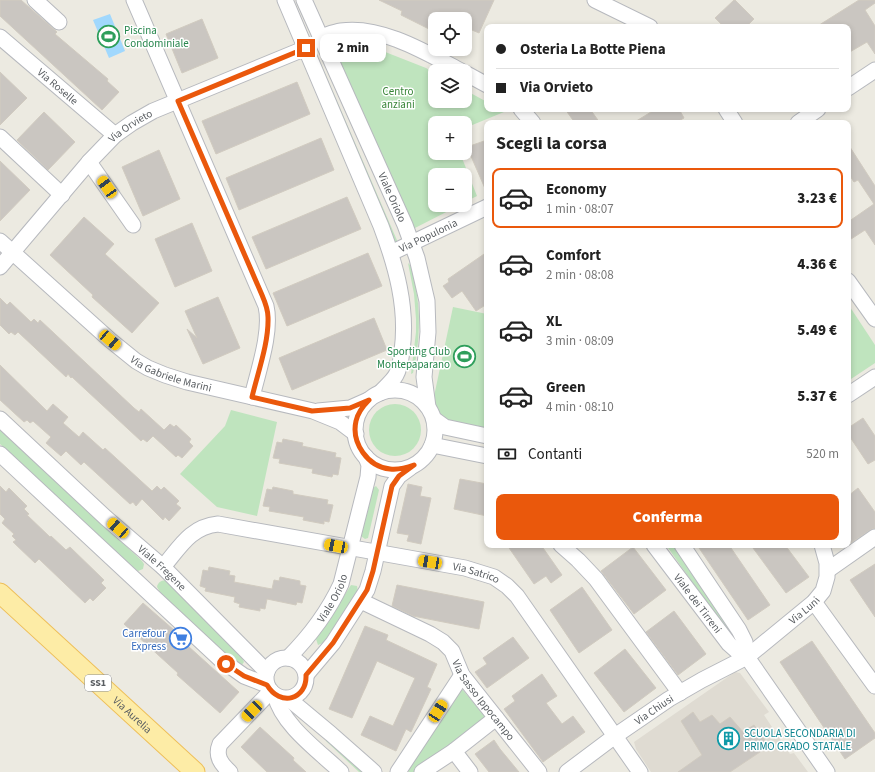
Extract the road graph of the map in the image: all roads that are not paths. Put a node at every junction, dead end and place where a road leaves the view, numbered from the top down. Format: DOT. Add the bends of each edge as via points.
graph roads {
  1 [pos="35,0"];
  2 [pos="134,0"];
  3 [pos="285,0"];
  4 [pos="304,0"];
  5 [pos="595,0"];
  6 [pos="59,22"];
  7 [pos="644,24"];
  8 [pos="0,37"];
  9 [pos="320,37"];
  10 [pos="306,48"];
  11 [pos="447,64"];
  12 [pos="875,70"];
  13 [pos="472,77"];
  14 [pos="484,83"];
  15 [pos="851,86"];
  16 [pos="178,101"];
  17 [pos="524,112"];
  18 [pos="814,112"];
  19 [pos="530,120"];
  20 [pos="802,120"];
  21 [pos="115,135"];
  22 [pos="0,137"];
  23 [pos="89,162"];
  24 [pos="62,195"];
  25 [pos="484,208"];
  26 [pos="133,225"];
  27 [pos="0,241"];
  28 [pos="412,243"];
  29 [pos="12,253"];
  30 [pos="391,253"];
  31 [pos="0,267"];
  32 [pos="851,285"];
  33 [pos="875,319"];
  34 [pos="875,377"];
  35 [pos="851,393"];
  36 [pos="374,396"];
  37 [pos="252,397"];
  38 [pos="312,411"];
  39 [pos="431,413"];
  40 [pos="0,418"];
  41 [pos="356,434"];
  42 [pos="484,435"];
  43 [pos="432,445"];
  44 [pos="0,454"];
  45 [pos="484,455"];
  46 [pos="366,457"];
  47 [pos="414,465"];
  48 [pos="875,537"];
  49 [pos="350,548"];
  50 [pos="564,548"];
  51 [pos="656,548"];
  52 [pos="684,548"];
  53 [pos="823,548"];
  54 [pos="377,553"];
  55 [pos="163,567"];
  56 [pos="828,570"];
  57 [pos="0,593"];
  58 [pos="361,601"];
  59 [pos="814,602"];
  60 [pos="747,657"];
  61 [pos="288,658"];
  62 [pos="462,674"];
  63 [pos="306,675"];
  64 [pos="875,686"];
  65 [pos="274,688"];
  66 [pos="680,693"];
  67 [pos="496,718"];
  68 [pos="615,736"];
  69 [pos="454,751"];
  70 [pos="195,772"];
  71 [pos="230,772"];
  72 [pos="341,772"];
  73 [pos="374,772"];
  74 [pos="398,772"];
  75 [pos="422,772"];
  76 [pos="470,772"];
  77 [pos="539,772"];
  78 [pos="566,772"];
  79 [pos="640,772"];
  80 [pos="827,772"];
  1 -- 6 [label="street"];
  2 -- 16 [label="street"];
  3 -- 10 [label="street, Viale Oriolo"];
  4 -- 9 [label="street, Viale Oriolo"];
  5 -- 7 [label="street"];
  8 -- 21 [label="street, Via Roselle"];
  9 -- 11 [label="street" via="352,30 378,33 412,46"];
  9 -- 28 [label="street, Viale Oriolo"];
  10 -- 16 [label="street, Via Orvieto"];
  10 -- 30 [label="street, Viale Oriolo"];
  12 -- 15 [label="street"];
  13 -- 14 [label="street"];
  16 -- 21 [label="street, Via Orvieto" via="153,111"];
  16 -- 37 [label="street" via="267,311 266,340"];
  17 -- 19 [label="street"];
  18 -- 20 [label="street"];
  21 -- 23 [label="street, Via Orvieto"];
  22 -- 24 [label="street"];
  23 -- 24 [label="street, Via Orvieto"];
  23 -- 26 [label="street"];
  24 -- 29 [label="street, Via Orvieto"];
  25 -- 28 [label="street, Via Populonia"];
  27 -- 29 [label="street, Via Gabriele Marini"];
  28 -- 30 [label="street, Via Populonia"];
  28 -- 39 [label="street, Viale Oriolo" via="426,290 428,332 424,377"];
  29 -- 31 [label="street, Via Orvieto"];
  29 -- 37 [label="street, Via Gabriele Marini" via="110,340 154,372"];
  30 -- 36 [label="street, Viale Oriolo" via="403,309 401,361 390,383"];
  32 -- 33 [label="street"];
  34 -- 35 [label="street"];
  36 -- 38 [label="street, Via Gabriele Marini" via="350,408"];
  36 -- 39 [label="street" via="393,390 406,392 418,397"];
  36 -- 41 [label="street" via="361,410 356,422"];
  37 -- 38 [label="street, Via Gabriele Marini"];
  38 -- 41 [label="street, Via Gabriele Marini" via="340,422"];
  39 -- 42 [label="street" via="445,427"];
  39 -- 43 [label="street" via="435,432"];
  40 -- 55 [label="street, Viale Fregene" via="106,518"];
  41 -- 46 [label="street" via="359,447"];
  43 -- 45 [label="street"];
  43 -- 47 [label="street" via="425,457"];
  44 -- 65 [label="street, Viale Fregene" via="220,659 244,676"];
  46 -- 47 [label="street" via="377,465 389,469 402,469"];
  46 -- 49 [label="street, Viale Oriolo" via="369,465 368,478"];
  47 -- 54 [label="street" via="399,476 392,486"];
  48 -- 56 [label="street"];
  49 -- 54 [label="street, Via Satrico"];
  49 -- 55 [label="street, Via Satrico" via="232,526 212,525 200,528 190,535"];
  49 -- 61 [label="street, Viale Oriolo" via="337,593 310,633"];
  50 -- 66 [label="street" via="596,579"];
  51 -- 60 [label="street, Viale dei Tirreni" via="730,644"];
  52 -- 60 [label="street, Viale dei Tirreni" via="739,630 745,642"];
  53 -- 56 [label="street, Via Luni"];
  54 -- 58 [label="street" via="369,585"];
  54 -- 68 [label="street, Via Satrico" via="480,572 494,577 507,586 517,596"];
  55 -- 65 [label="street, Viale Fregene"];
  56 -- 59 [label="street, Via Luni" via="826,585"];
  57 -- 70 [label="main road, Via Aurelia / SS1"];
  58 -- 62 [label="street, Via Sasso Ippocampo" via="438,638 452,651"];
  58 -- 63 [label="street" via="333,643"];
  59 -- 60 [label="street, Via Luni"];
  59 -- 64 [label="street"];
  60 -- 66 [label="street, Via Chiusi"];
  60 -- 80 [label="street, Viale dei Tirreni"];
  61 -- 63 [label="street" via="300,663"];
  61 -- 65 [label="street" via="270,666"];
  62 -- 67 [label="street, Via Sasso Ippocampo"];
  62 -- 74 [label="street"];
  63 -- 65 [label="street" via="305,688 295,697"];
  65 -- 71 [label="street" via="220,744 218,754 222,764"];
  65 -- 72 [label="street, Viale Fregene" via="280,710 290,725"];
  65 -- 73 [label="street, Viale Fregene"];
  66 -- 68 [label="street, Via Chiusi"];
  67 -- 69 [label="street"];
  67 -- 77 [label="street, Via Sasso Ippocampo"];
  68 -- 78 [label="street, Via Chiusi"];
  68 -- 79 [label="street, Via Satrico"];
  69 -- 75 [label="street"];
  69 -- 76 [label="street"];
}
